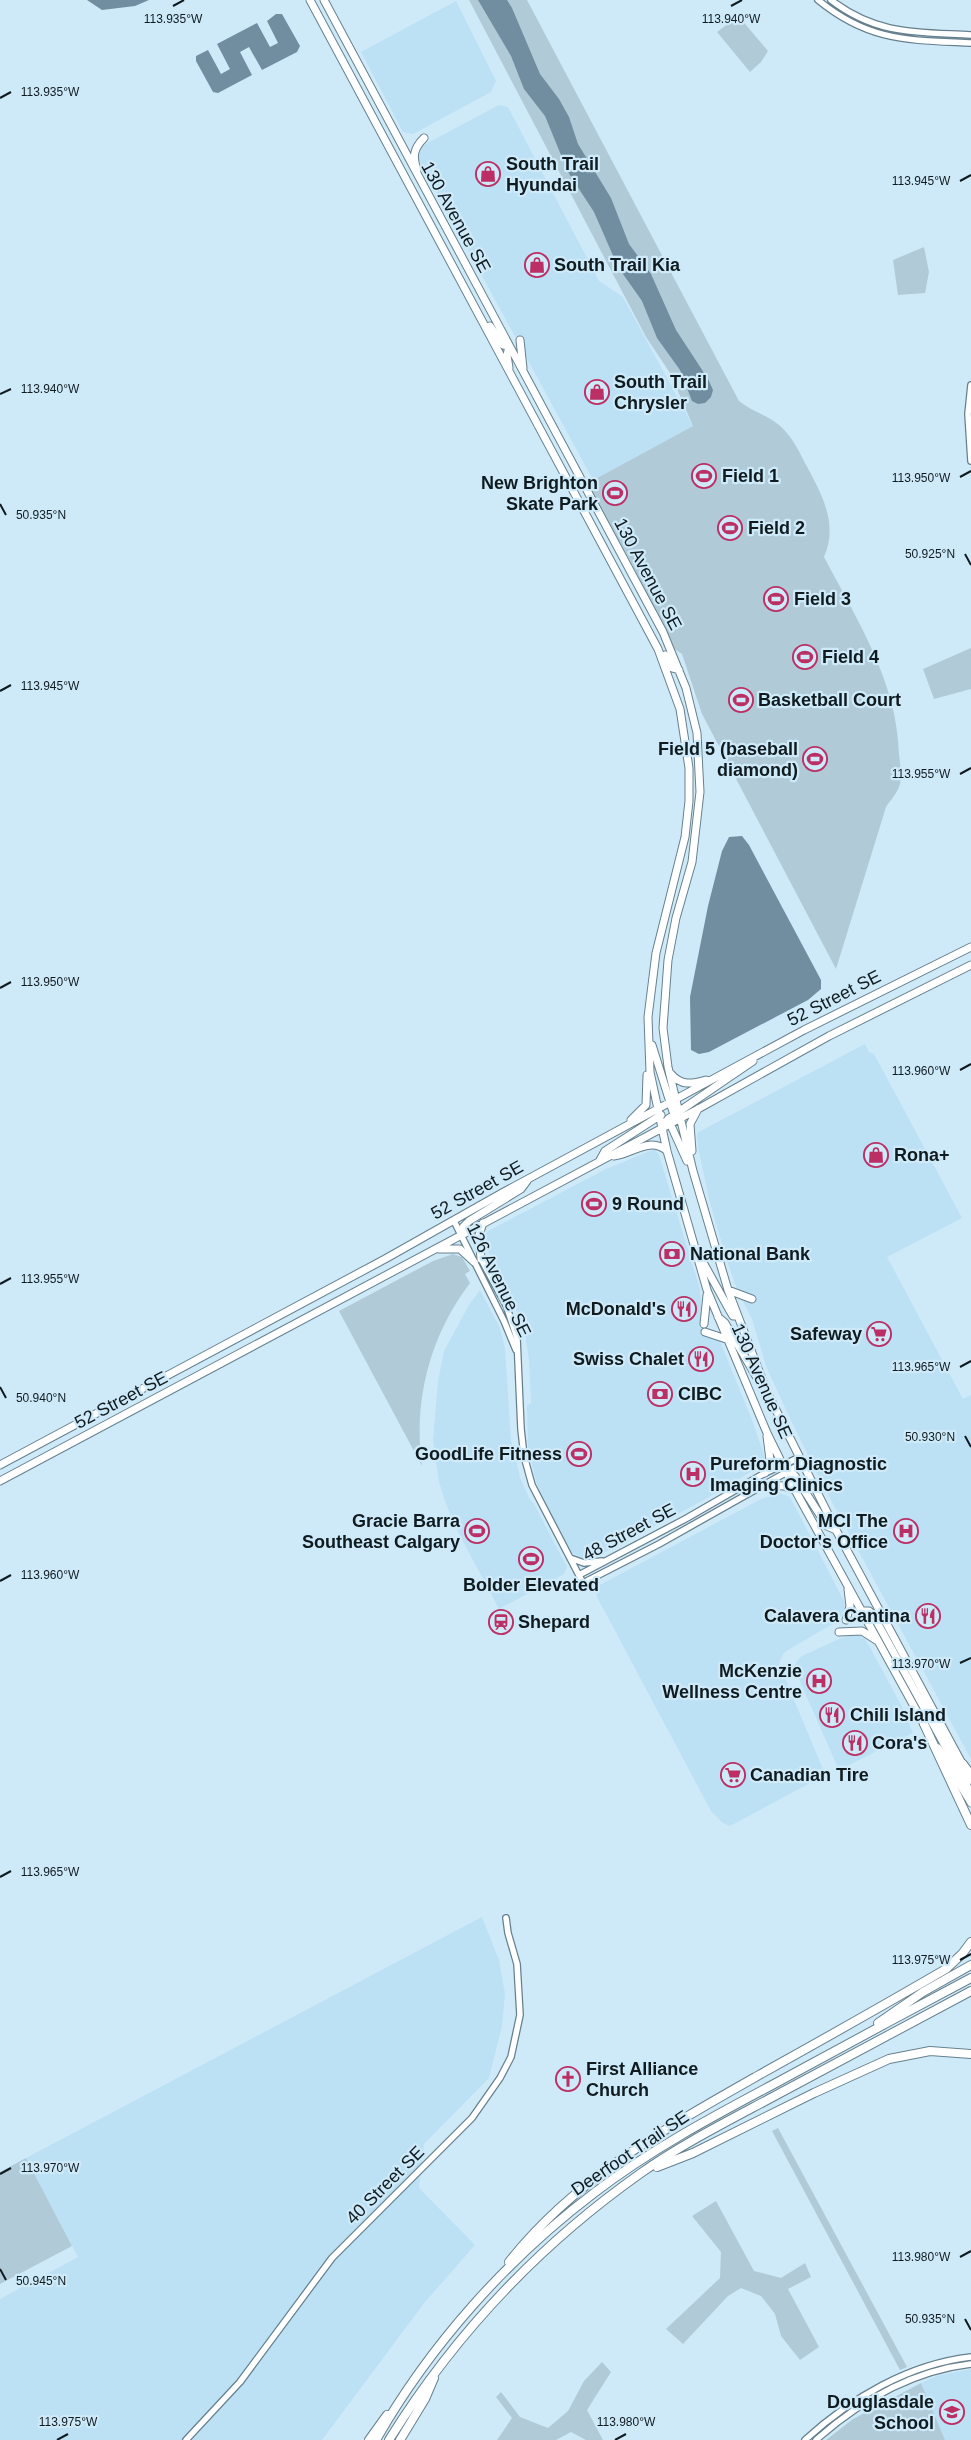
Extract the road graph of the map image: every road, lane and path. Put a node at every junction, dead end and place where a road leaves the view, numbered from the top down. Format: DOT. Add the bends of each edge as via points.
graph roads {
  1 [pos="310,0"];
  2 [pos="326,0"];
  3 [pos="818,0"];
  4 [pos="831,0"];
  5 [pos="971,34"];
  6 [pos="971,43"];
  7 [pos="424,138"];
  8 [pos="422,185"];
  9 [pos="453,267"];
  10 [pos="520,340"];
  11 [pos="509,346"];
  12 [pos="511,374"];
  13 [pos="526,378"];
  14 [pos="971,386"];
  15 [pos="971,462"];
  16 [pos="630,596"];
  17 [pos="679,670"];
  18 [pos="675,694"];
  19 [pos="971,946"];
  20 [pos="971,965"];
  21 [pos="650,996"];
  22 [pos="649,1036"];
  23 [pos="760,1054"];
  24 [pos="668,1067"];
  25 [pos="712,1079"];
  26 [pos="673,1103"];
  27 [pos="698,1109"];
  28 [pos="669,1116"];
  29 [pos="662,1127"];
  30 [pos="612,1134"];
  31 [pos="667,1151"];
  32 [pos="609,1156"];
  33 [pos="600,1161"];
  34 [pos="693,1171"];
  35 [pos="529,1179"];
  36 [pos="454,1221"];
  37 [pos="483,1222"];
  38 [pos="461,1234"];
  39 [pos="431,1250"];
  40 [pos="695,1250"];
  41 [pos="478,1261"];
  42 [pos="707,1290"];
  43 [pos="728,1290"];
  44 [pos="752,1300"];
  45 [pos="738,1316"];
  46 [pos="717,1317"];
  47 [pos="704,1324"];
  48 [pos="704,1332"];
  49 [pos="726,1338"];
  50 [pos="767,1392"];
  51 [pos="767,1434"];
  52 [pos="800,1461"];
  53 [pos="0,1465"];
  54 [pos="786,1469"];
  55 [pos="765,1472"];
  56 [pos="0,1481"];
  57 [pos="760,1485"];
  58 [pos="796,1490"];
  59 [pos="836,1530"];
  60 [pos="570,1558"];
  61 [pos="607,1561"];
  62 [pos="579,1575"];
  63 [pos="583,1583"];
  64 [pos="848,1586"];
  65 [pos="863,1611"];
  66 [pos="846,1620"];
  67 [pos="840,1632"];
  68 [pos="879,1642"];
  69 [pos="924,1724"];
  70 [pos="963,1764"];
  71 [pos="971,1775"];
  72 [pos="971,1780"];
  73 [pos="971,1793"];
  74 [pos="971,1803"];
  75 [pos="971,1825"];
  76 [pos="506,1918"];
  77 [pos="971,1942"];
  78 [pos="971,1965"];
  79 [pos="971,1978"];
  80 [pos="971,1991"];
  81 [pos="846,2045"];
  82 [pos="971,2054"];
  83 [pos="642,2173"];
  84 [pos="482,2296"];
  85 [pos="971,2357"];
  86 [pos="971,2364"];
  87 [pos="438,2367"];
  88 [pos="408,2390"];
  89 [pos="186,2440"];
  90 [pos="369,2440"];
  91 [pos="376,2440"];
  92 [pos="389,2440"];
  93 [pos="400,2440"];
  94 [pos="805,2440"];
  95 [pos="816,2440"];
  1 -- 9 [label="main road, 130 Avenue SE"];
  2 -- 8 [label="main road, 130 Avenue SE"];
  3 -- 6 [label="street" via="838,15 879,34 910,41"];
  4 -- 5 [label="street" via="856,16 898,31"];
  7 -- 8 [label="main road" via="417,145 414,156"];
  8 -- 11 [label="main road, 130 Avenue SE"];
  9 -- 11 [label="main road" via="497,338"];
  9 -- 12 [label="main road, 130 Avenue SE"];
  10 -- 13 [label="main road"];
  11 -- 12 [label="main road" via="507,355"];
  11 -- 13 [label="main road, 130 Avenue SE"];
  12 -- 16 [label="main road, 130 Avenue SE"];
  13 -- 17 [label="main road, 130 Avenue SE" via="663,632"];
  14 -- 15 [label="street" via="968,414"];
  16 -- 17 [label="main road" via="647,619 668,663"];
  16 -- 18 [label="main road, 130 Avenue SE" via="658,649"];
  17 -- 18 [label="main road"];
  17 -- 24 [label="main road, 130 Avenue SE" via="697,733 700,792 692,862 668,960 663,1028"];
  18 -- 21 [label="main road, 130 Avenue SE" via="687,748 689,802 685,836 656,953"];
  19 -- 23 [label="main road, 52 Street SE"];
  20 -- 27 [label="main road, 52 Street SE" via="828,1036"];
  21 -- 22 [label="main road, 130 Avenue SE"];
  21 -- 30 [label="main road" via="645,1018 646,1105"];
  22 -- 26 [label="main road"];
  22 -- 28 [label="main road, 130 Avenue SE" via="650,1072"];
  23 -- 25 [label="main road, 52 Street SE"];
  23 -- 28 [label="main road"];
  24 -- 25 [label="main road" via="681,1083"];
  24 -- 26 [label="main road, 130 Avenue SE"];
  25 -- 26 [label="main road, 52 Street SE"];
  26 -- 28 [label="main road, 52 Street SE"];
  26 -- 28 [label="main road, 130 Avenue SE"];
  27 -- 28 [label="main road, 52 Street SE"];
  27 -- 34 [label="main road" via="689,1129"];
  28 -- 29 [label="main road, 130 Avenue SE"];
  28 -- 29 [label="main road, 52 Street SE"];
  28 -- 30 [label="main road, 52 Street SE"];
  28 -- 33 [label="main road" via="605,1152"];
  28 -- 34 [label="main road, 130 Avenue SE"];
  29 -- 31 [label="main road, 130 Avenue SE"];
  29 -- 32 [label="main road, 52 Street SE"];
  30 -- 35 [label="main road, 52 Street SE"];
  31 -- 32 [label="main road" via="662,1146 648,1145"];
  31 -- 40 [label="main road, 130 Avenue SE"];
  32 -- 33 [label="main road, 52 Street SE"];
  33 -- 37 [label="main road, 52 Street SE"];
  34 -- 43 [label="main road, 130 Avenue SE"];
  35 -- 36 [label="main road, 52 Street SE"];
  35 -- 38 [label="main road" via="521,1189 469,1221"];
  36 -- 38 [label="street, 126 Avenue SE"];
  36 -- 53 [label="main road, 52 Street SE"];
  37 -- 38 [label="main road, 52 Street SE"];
  37 -- 41 [label="main road"];
  38 -- 39 [label="main road, 52 Street SE"];
  38 -- 41 [label="street, 126 Avenue SE"];
  39 -- 41 [label="main road" via="460,1248"];
  39 -- 56 [label="main road, 52 Street SE"];
  40 -- 42 [label="main road, 130 Avenue SE"];
  40 -- 45 [label="main road" via="733,1316"];
  41 -- 60 [label="street, 126 Avenue SE" via="517,1352 524,1456 534,1492"];
  42 -- 46 [label="main road, 130 Avenue SE"];
  42 -- 47 [label="main road"];
  43 -- 44 [label="main road"];
  43 -- 45 [label="main road, 130 Avenue SE"];
  45 -- 50 [label="main road, 130 Avenue SE"];
  46 -- 49 [label="main road, 130 Avenue SE"];
  46 -- 50 [label="main road" via="725,1323"];
  48 -- 49 [label="main road"];
  49 -- 51 [label="main road, 130 Avenue SE"];
  50 -- 52 [label="main road, 130 Avenue SE"];
  51 -- 54 [label="main road, 130 Avenue SE"];
  51 -- 55 [label="main road" via="770,1460"];
  52 -- 54 [label="street, 48 Street SE"];
  52 -- 59 [label="main road, 130 Avenue SE"];
  54 -- 55 [label="street, 48 Street SE"];
  54 -- 57 [label="street, 48 Street SE"];
  54 -- 58 [label="main road, 130 Avenue SE"];
  54 -- 59 [label="main road" via="827,1526"];
  55 -- 61 [label="street, 48 Street SE"];
  57 -- 58 [label="main road"];
  57 -- 63 [label="street, 48 Street SE"];
  58 -- 64 [label="main road, 130 Avenue SE"];
  59 -- 70 [label="main road, 130 Avenue SE"];
  60 -- 61 [label="street" via="584,1563"];
  60 -- 62 [label="street, 126 Avenue SE"];
  61 -- 62 [label="street, 48 Street SE"];
  62 -- 63 [label="street, 126 Avenue SE"];
  64 -- 65 [label="main road, 130 Avenue SE"];
  64 -- 66 [label="main road" via="850,1606"];
  65 -- 68 [label="main road, 130 Avenue SE"];
  65 -- 73 [label="main road" via="873,1615"];
  67 -- 68 [label="main road" via="862,1631"];
  68 -- 69 [label="main road, 130 Avenue SE"];
  69 -- 74 [label="main road, 130 Avenue SE"];
  69 -- 75 [label="highway"];
  70 -- 71 [label="highway"];
  70 -- 72 [label="main road, 130 Avenue SE"];
  76 -- 89 [label="street, 40 Street SE" via="517,1964 520,2015 511,2057 500,2078 472,2118 332,2258 240,2382"];
  77 -- 84 [label="highway" via="946,1968 640,2145 593,2180 524,2243"];
  78 -- 81 [label="highway" via="923,1992"];
  79 -- 81 [label="highway, Deerfoot Trail SE"];
  80 -- 83 [label="highway, Deerfoot Trail SE" via="721,2125"];
  81 -- 84 [label="highway, Deerfoot Trail SE" via="694,2127 628,2169 569,2213"];
  82 -- 83 [label="highway" via="930,2051 889,2059 693,2153"];
  83 -- 87 [label="highway, Deerfoot Trail SE" via="588,2212 538,2256 491,2304"];
  84 -- 88 [label="highway, Deerfoot Trail SE"];
  85 -- 94 [label="street" via="946,2360 911,2372 847,2405"];
  86 -- 95 [label="street" via="933,2371 905,2382 855,2408"];
  87 -- 92 [label="highway, Deerfoot Trail SE"];
  87 -- 93 [label="highway" via="425,2399"];
  88 -- 90 [label="highway"];
  88 -- 91 [label="highway, Deerfoot Trail SE"];
}
